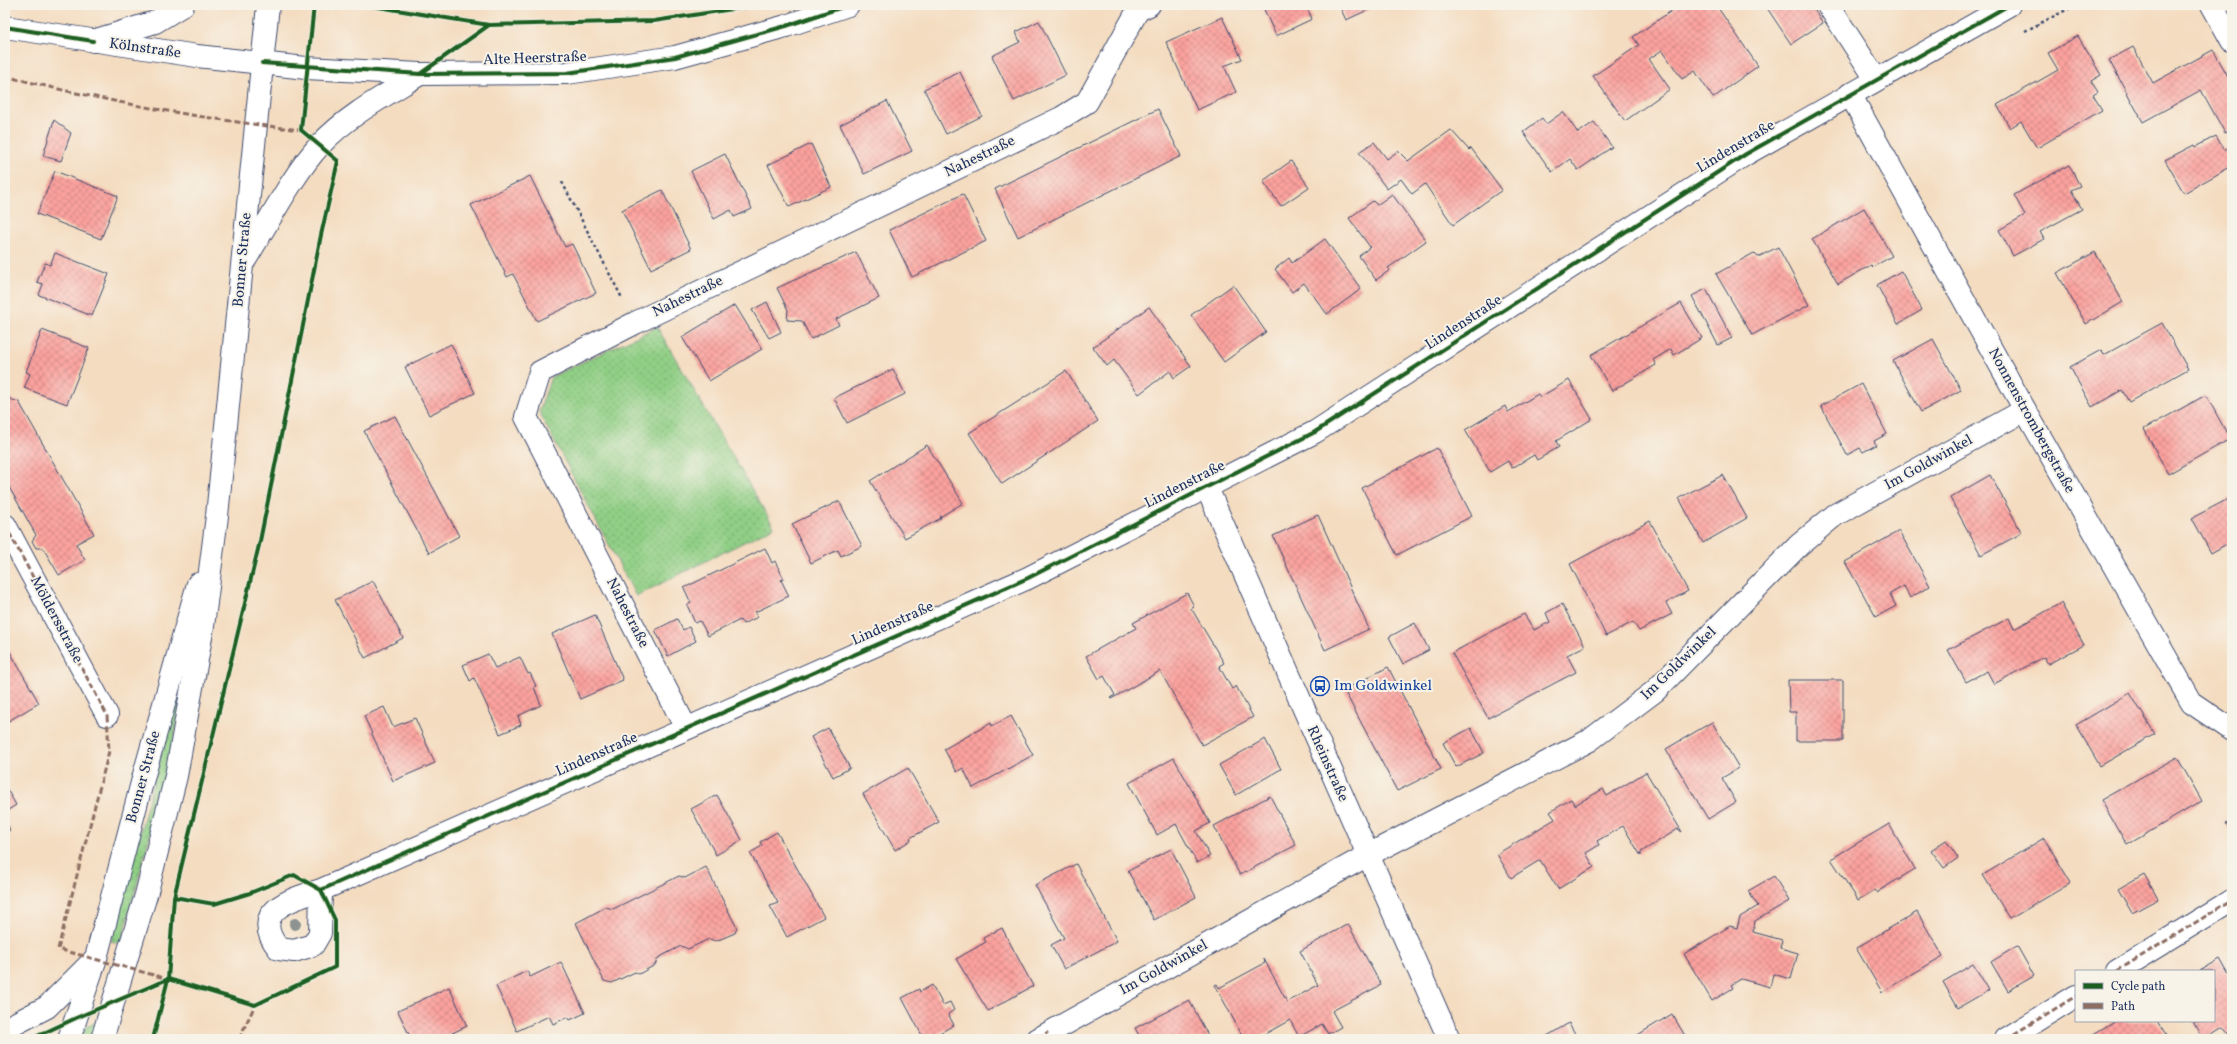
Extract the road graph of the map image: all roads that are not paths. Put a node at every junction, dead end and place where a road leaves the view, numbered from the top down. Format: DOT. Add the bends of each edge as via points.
graph roads {
  1 [pos="184,5"];
  2 [pos="268,5"];
  3 [pos="848,5"];
  4 [pos="1149,5"];
  5 [pos="1828,5"];
  6 [pos="2009,5"];
  7 [pos="2212,5"];
  8 [pos="5,27"];
  9 [pos="93,41"];
  10 [pos="2232,41"];
  11 [pos="262,63"];
  12 [pos="420,74"];
  13 [pos="1876,79"];
  14 [pos="1850,94"];
  15 [pos="243,262"];
  16 [pos="2025,410"];
  17 [pos="1207,488"];
  18 [pos="217,516"];
  19 [pos="5,525"];
  20 [pos="107,715"];
  21 [pos="686,728"];
  22 [pos="2232,730"];
  23 [pos="1368,855"];
  24 [pos="321,890"];
  25 [pos="2232,900"];
  26 [pos="96,958"];
  27 [pos="2119,970"];
  28 [pos="2075,997"];
  29 [pos="5,1029"];
  30 [pos="69,1039"];
  31 [pos="102,1039"];
  32 [pos="1038,1039"];
  33 [pos="1449,1039"];
  34 [pos="2006,1039"];
  1 -- 9 [label="street" via="155,22"];
  2 -- 11 [label="street, Bonner Straße"];
  3 -- 12 [label="street, Alte Heerstraße" via="786,26 675,57 567,73"];
  4 -- 21 [label="street, Nahestraße" via="1138,10 1087,102 1061,118 635,323 540,372 526,417"];
  5 -- 13 [label="street"];
  6 -- 13 [label="street, Lindenstraße"];
  7 -- 10 [label="street"];
  8 -- 9 [label="street, Kölnstraße"];
  9 -- 11 [label="street, Kölnstraße"];
  11 -- 12 [label="street, Alte Heerstraße"];
  11 -- 15 [label="street, Bonner Straße"];
  12 -- 15 [label="street" via="362,110 320,145"];
  13 -- 14 [label="street, Lindenstraße"];
  14 -- 16 [label="street, Nonnenstrombergstraße"];
  14 -- 17 [label="street, Lindenstraße" via="1739,158 1315,432"];
  15 -- 18 [label="street, Bonner Straße"];
  16 -- 22 [label="street, Nonnenstrombergstraße" via="2192,703"];
  16 -- 23 [label="street, Im Goldwinkel" via="1835,515 1799,545 1655,691 1590,740"];
  17 -- 21 [label="street, Lindenstraße" via="1028,578"];
  17 -- 23 [label="street, Rheinstraße"];
  18 -- 26 [label="street, Bonner Straße" via="145,771"];
  18 -- 31 [label="street, Bonner Straße" via="204,626 176,776 146,895"];
  19 -- 20 [label="street, Möldersstraße"];
  21 -- 24 [label="street, Lindenstraße"];
  23 -- 32 [label="street, Im Goldwinkel"];
  23 -- 33 [label="street, Rheinstraße"];
  25 -- 27 [label="street"];
  26 -- 29 [label="street" via="47,1007"];
  26 -- 30 [label="street, Bonner Straße"];
  28 -- 34 [label="street"];
}
